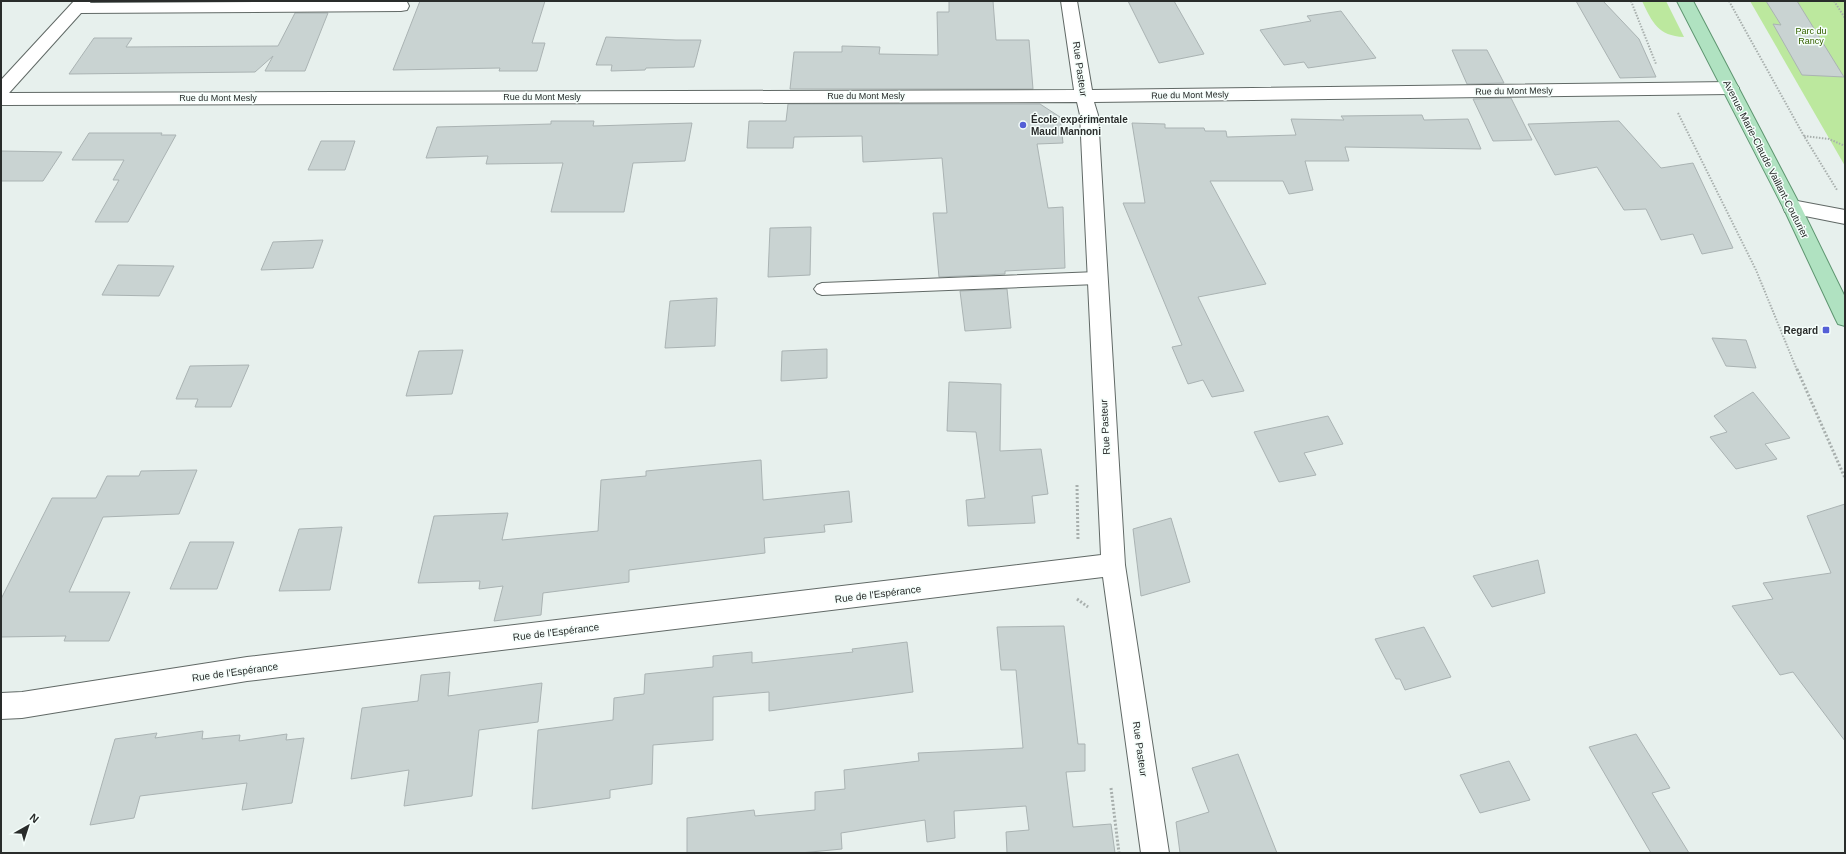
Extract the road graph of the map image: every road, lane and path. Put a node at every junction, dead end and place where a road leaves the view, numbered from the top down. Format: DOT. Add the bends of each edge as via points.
graph roads {
  1 [pos="1069,1"];
  2 [pos="1631,1"];
  3 [pos="1685,1"];
  4 [pos="1729,1"];
  5 [pos="1834,1"];
  6 [pos="79,5"];
  7 [pos="401,6"];
  8 [pos="1845,18"];
  9 [pos="1657,67"];
  10 [pos="1730,88"];
  11 [pos="1,91"];
  12 [pos="1083,96"];
  13 [pos="1,99"];
  14 [pos="1677,111"];
  15 [pos="1804,136"];
  16 [pos="1845,146"];
  17 [pos="1838,191"];
  18 [pos="1792,207"];
  19 [pos="1845,217"];
  20 [pos="1097,278"];
  21 [pos="822,290"];
  22 [pos="1845,318"];
  23 [pos="1845,478"];
  24 [pos="1113,565"];
  25 [pos="1074,597"];
  26 [pos="1089,608"];
  27 [pos="1,706"];
  28 [pos="1110,782"];
  29 [pos="1119,853"];
  30 [pos="1156,853"];
  1 -- 12 [label="street, Rue Pasteur"];
  2 -- 9 [label="path"];
  3 -- 10 [label="main road, Avenue Marie-Claude Vaillant-Couturier"];
  4 -- 15 [label="path"];
  5 -- 8 [label="path"];
  6 -- 7 [label="street"];
  6 -- 11 [label="street"];
  10 -- 12 [label="street, Rue du Mont Mesly"];
  10 -- 18 [label="main road, Avenue Marie-Claude Vaillant-Couturier"];
  12 -- 13 [label="street, Rue du Mont Mesly"];
  12 -- 20 [label="street, Rue Pasteur" via="1089,115"];
  14 -- 23 [label="path" via="1756,270"];
  15 -- 16 [label="path" via="1829,139"];
  15 -- 17 [label="path"];
  18 -- 19 [label="street"];
  18 -- 22 [label="main road, Avenue Marie-Claude Vaillant-Couturier"];
  20 -- 21 [label="lane"];
  20 -- 24 [label="street, Rue Pasteur"];
  24 -- 27 [label="street, Rue de l'Espérance" via="255,668 22,705"];
  24 -- 30 [label="street, Rue Pasteur"];
  25 -- 26 [label="path"];
  28 -- 29 [label="path"];
}
